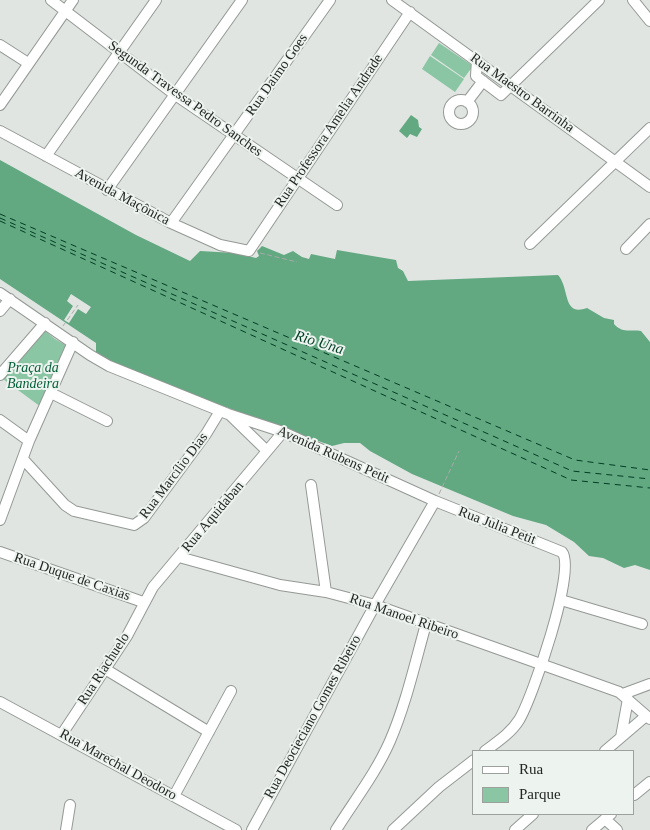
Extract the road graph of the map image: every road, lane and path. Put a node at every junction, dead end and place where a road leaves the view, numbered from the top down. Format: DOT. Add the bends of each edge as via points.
graph roads {
  1 [pos="51,0"];
  2 [pos="73,0"];
  3 [pos="156,0"];
  4 [pos="242,0"];
  5 [pos="330,0"];
  6 [pos="392,0"];
  7 [pos="599,0"];
  8 [pos="634,1"];
  9 [pos="66,10"];
  10 [pos="410,12"];
  11 [pos="650,21"];
  12 [pos="0,45"];
  13 [pos="120,52"];
  14 [pos="477,60"];
  15 [pos="28,63"];
  16 [pos="483,81"];
  17 [pos="513,86"];
  18 [pos="174,94"];
  19 [pos="467,102"];
  20 [pos="0,105"];
  21 [pos="650,128"];
  22 [pos="0,131"];
  23 [pos="235,134"];
  24 [pos="46,156"];
  25 [pos="615,162"];
  26 [pos="296,179"];
  27 [pos="650,187"];
  28 [pos="107,190"];
  29 [pos="337,205"];
  30 [pos="171,223"];
  31 [pos="650,224"];
  32 [pos="530,244"];
  33 [pos="626,249"];
  34 [pos="249,251"];
  35 [pos="297,262"];
  36 [pos="0,293"];
  37 [pos="10,299"];
  38 [pos="78,304"];
  39 [pos="0,311"];
  40 [pos="45,323"];
  41 [pos="59,333"];
  42 [pos="73,342"];
  43 [pos="0,375"];
  44 [pos="51,393"];
  45 [pos="224,412"];
  46 [pos="0,420"];
  47 [pos="107,421"];
  48 [pos="283,432"];
  49 [pos="29,441"];
  50 [pos="267,451"];
  51 [pos="459,451"];
  52 [pos="23,459"];
  53 [pos="311,485"];
  54 [pos="436,501"];
  55 [pos="0,520"];
  56 [pos="0,552"];
  57 [pos="179,557"];
  58 [pos="326,592"];
  59 [pos="561,600"];
  60 [pos="143,602"];
  61 [pos="375,605"];
  62 [pos="426,624"];
  63 [pos="642,624"];
  64 [pos="540,665"];
  65 [pos="106,669"];
  66 [pos="650,684"];
  67 [pos="231,691"];
  68 [pos="626,696"];
  69 [pos="0,702"];
  70 [pos="648,718"];
  71 [pos="209,732"];
  72 [pos="62,734"];
  73 [pos="621,737"];
  74 [pos="486,750"];
  75 [pos="606,750"];
  76 [pos="472,762"];
  77 [pos="650,782"];
  78 [pos="635,794"];
  79 [pos="174,796"];
  80 [pos="70,805"];
  81 [pos="533,815"];
  82 [pos="608,816"];
  83 [pos="66,830"];
  84 [pos="236,830"];
  85 [pos="252,830"];
  86 [pos="336,830"];
  87 [pos="393,830"];
  88 [pos="515,830"];
  89 [pos="592,830"];
  90 [pos="617,830"];
  1 -- 9 [label="street, Segunda Travessa Pedro Sanches"];
  2 -- 9 [label="street"];
  3 -- 13 [label="street"];
  4 -- 18 [label="street"];
  5 -- 23 [label="street, Rua Daimo Goes"];
  6 -- 10 [label="street, Rua Maestro Barrinha"];
  7 -- 17 [label="street"];
  8 -- 11 [label="street"];
  9 -- 13 [label="street, Segunda Travessa Pedro Sanches"];
  9 -- 15 [label="street"];
  10 -- 14 [label="street, Rua Maestro Barrinha"];
  10 -- 26 [label="street, Rua Professora Amelia Andrade"];
  12 -- 15 [label="street"];
  13 -- 18 [label="street, Segunda Travessa Pedro Sanches"];
  13 -- 24 [label="street"];
  14 -- 16 [label="street" via="476,76"];
  14 -- 17 [label="street, Rua Maestro Barrinha"];
  15 -- 20 [label="street"];
  16 -- 17 [label="street" via="501,95"];
  16 -- 19 [label="street"];
  17 -- 25 [label="street, Rua Maestro Barrinha"];
  18 -- 23 [label="street, Segunda Travessa Pedro Sanches"];
  18 -- 28 [label="street"];
  21 -- 25 [label="street"];
  22 -- 24 [label="street, Avenida Maçônica"];
  23 -- 26 [label="street, Segunda Travessa Pedro Sanches"];
  23 -- 30 [label="street, Rua Daimo Goes"];
  24 -- 28 [label="street, Avenida Maçônica"];
  25 -- 27 [label="street, Rua Maestro Barrinha"];
  25 -- 32 [label="street"];
  26 -- 29 [label="street, Segunda Travessa Pedro Sanches"];
  26 -- 34 [label="street, Rua Professora Amelia Andrade"];
  28 -- 30 [label="street, Avenida Maçônica"];
  30 -- 34 [label="street, Avenida Maçônica" via="220,244"];
  31 -- 33 [label="street"];
  34 -- 35 [label="path"];
  36 -- 37 [label="street"];
  37 -- 39 [label="street"];
  37 -- 40 [label="street"];
  38 -- 41 [label="path"];
  40 -- 41 [label="street"];
  40 -- 43 [label="street"];
  41 -- 42 [label="street"];
  42 -- 44 [label="street"];
  42 -- 45 [label="street, Avenida Rubens Petit" via="109,366"];
  44 -- 47 [label="street"];
  44 -- 49 [label="street"];
  45 -- 48 [label="street, Avenida Rubens Petit"];
  45 -- 50 [label="street, Avenida Rubens Petit"];
  45 -- 52 [label="street, Rua Marcílio Dias" via="144,518 134,525 74,511"];
  46 -- 49 [label="street"];
  48 -- 50 [label="street, Rua Aquidaban"];
  48 -- 54 [label="street, Avenida Rubens Petit"];
  49 -- 52 [label="street"];
  50 -- 57 [label="street, Rua Aquidaban"];
  51 -- 54 [label="path"];
  52 -- 55 [label="street"];
  53 -- 58 [label="street"];
  54 -- 59 [label="street, Rua Julia Petit" via="559,550 567,563"];
  54 -- 61 [label="street, Rua Deocieciano Gomes Ribeiro"];
  56 -- 60 [label="street, Rua Duque de Caxias"];
  57 -- 58 [label="street, Rua Manoel Ribeiro" via="280,585"];
  57 -- 60 [label="street, Rua Aquidaban"];
  58 -- 61 [label="street, Rua Manoel Ribeiro"];
  59 -- 63 [label="street"];
  59 -- 64 [label="street"];
  60 -- 65 [label="street, Rua Riachuelo"];
  61 -- 62 [label="street, Rua Manoel Ribeiro"];
  61 -- 85 [label="street, Rua Deocieciano Gomes Ribeiro"];
  62 -- 64 [label="street, Rua Manoel Ribeiro"];
  62 -- 86 [label="street" via="390,742"];
  64 -- 68 [label="street, Rua Manoel Ribeiro"];
  64 -- 74 [label="street" via="518,722"];
  65 -- 71 [label="street"];
  65 -- 72 [label="street, Rua Riachuelo"];
  66 -- 68 [label="street"];
  67 -- 71 [label="street"];
  68 -- 70 [label="street"];
  68 -- 73 [label="street"];
  69 -- 72 [label="street, Rua Marechal Deodoro"];
  70 -- 73 [label="street"];
  71 -- 79 [label="street"];
  72 -- 79 [label="street, Rua Marechal Deodoro"];
  73 -- 75 [label="street"];
  76 -- 87 [label="street"];
  77 -- 78 [label="street"];
  79 -- 84 [label="street, Rua Marechal Deodoro"];
  80 -- 83 [label="street"];
  81 -- 88 [label="street"];
  82 -- 89 [label="street"];
  82 -- 90 [label="street"];
}
